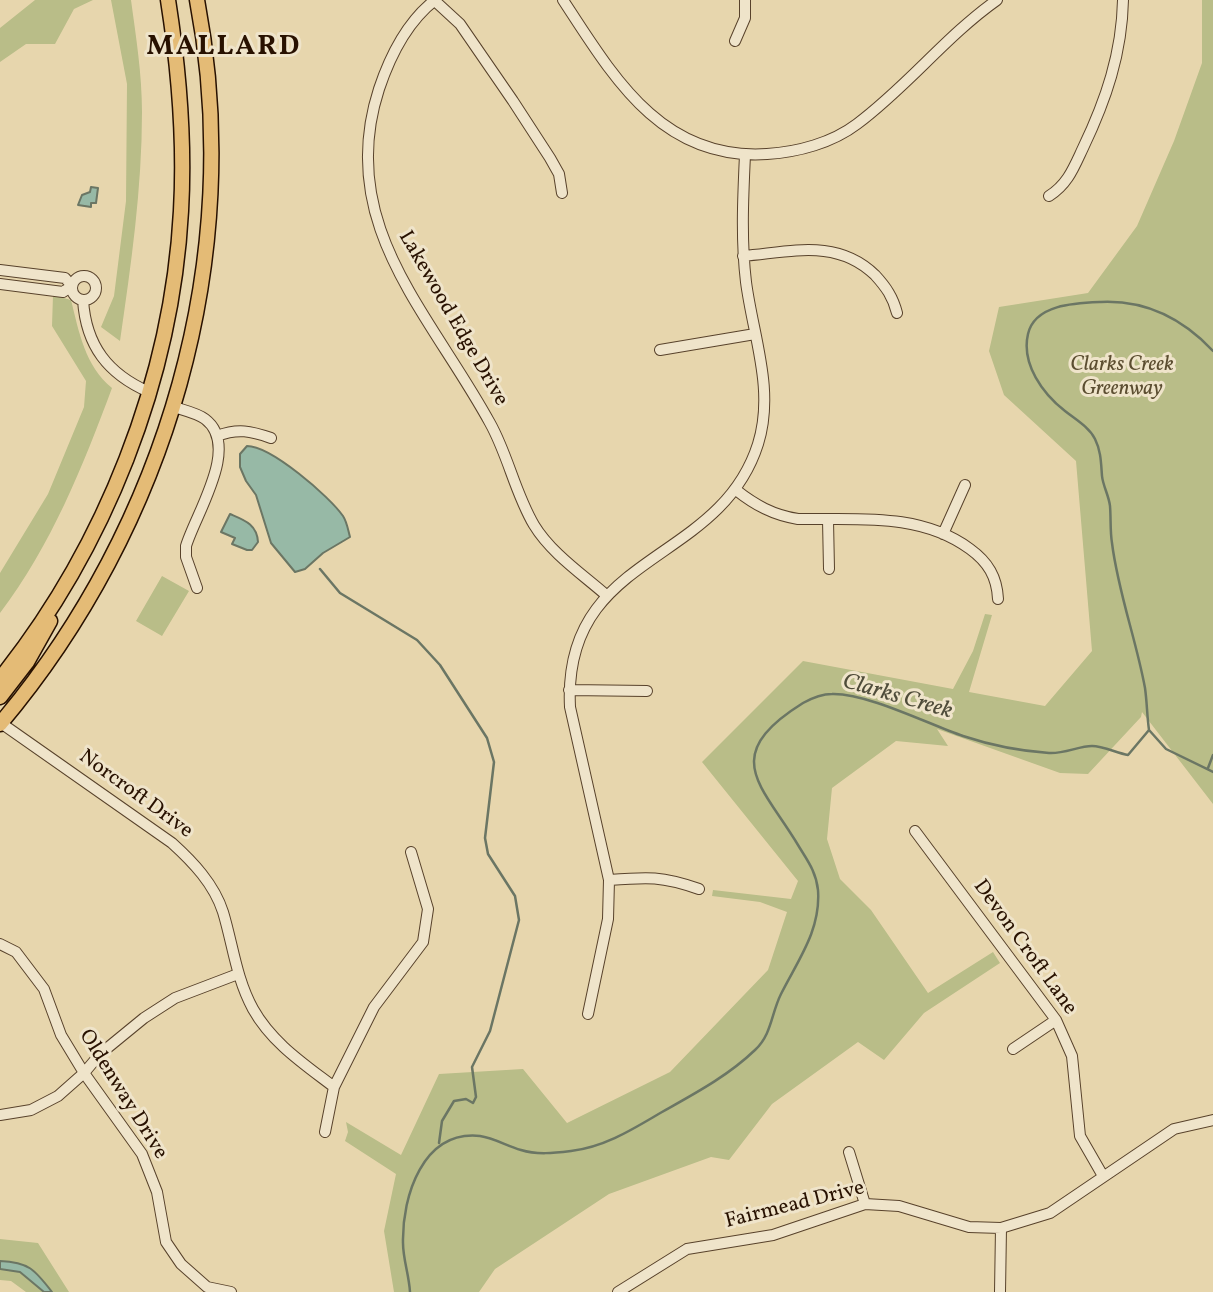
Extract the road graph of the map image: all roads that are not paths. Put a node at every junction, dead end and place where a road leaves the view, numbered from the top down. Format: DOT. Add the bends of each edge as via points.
graph roads {
  1 [pos="168,0"];
  2 [pos="197,0"];
  3 [pos="435,0"];
  4 [pos="563,0"];
  5 [pos="745,0"];
  6 [pos="996,0"];
  7 [pos="1124,0"];
  8 [pos="735,41"];
  9 [pos="745,155"];
  10 [pos="562,193"];
  11 [pos="1049,196"];
  12 [pos="743,256"];
  13 [pos="0,270"];
  14 [pos="0,284"];
  15 [pos="72,286"];
  16 [pos="83,300"];
  17 [pos="897,313"];
  18 [pos="755,334"];
  19 [pos="660,350"];
  20 [pos="149,392"];
  21 [pos="174,407"];
  22 [pos="268,435"];
  23 [pos="217,436"];
  24 [pos="965,485"];
  25 [pos="736,491"];
  26 [pos="828,520"];
  27 [pos="943,534"];
  28 [pos="828,569"];
  29 [pos="65,584"];
  30 [pos="200,586"];
  31 [pos="606,595"];
  32 [pos="998,599"];
  33 [pos="0,679"];
  34 [pos="569,690"];
  35 [pos="647,691"];
  36 [pos="0,697"];
  37 [pos="0,723"];
  38 [pos="915,831"];
  39 [pos="411,852"];
  40 [pos="609,880"];
  41 [pos="699,889"];
  42 [pos="0,944"];
  43 [pos="238,974"];
  44 [pos="588,1014"];
  45 [pos="1056,1020"];
  46 [pos="1013,1049"];
  47 [pos="84,1073"];
  48 [pos="334,1087"];
  49 [pos="0,1115"];
  50 [pos="1213,1120"];
  51 [pos="325,1132"];
  52 [pos="849,1152"];
  53 [pos="1103,1176"];
  54 [pos="864,1204"];
  55 [pos="1001,1228"];
  56 [pos="206,1289"];
  57 [pos="621,1291"];
  58 [pos="231,1292"];
  59 [pos="1000,1292"];
  1 -- 20 [label="main road" via="180,90 181,214 168,315"];
  2 -- 21 [label="main road" via="209,98 210,197 195,322"];
  3 -- 10 [label="street" via="460,24 513,101 559,174"];
  3 -- 31 [label="street, Lakewood Edge Drive" via="399,44 376,98 367,167 377,225 397,271 490,422 533,524"];
  4 -- 9 [label="street" via="626,92 649,114 695,144"];
  5 -- 8 [label="street" via="745,19"];
  6 -- 9 [label="street" via="854,127 810,147"];
  7 -- 11 [label="street" via="1104,102 1068,179"];
  9 -- 12 [label="street"];
  12 -- 17 [label="street" via="819,250 846,254 883,283"];
  12 -- 18 [label="street"];
  13 -- 15 [label="street" via="65,278"];
  14 -- 15 [label="street" via="63,292"];
  15 -- 16 [label="street" via="76,297"];
  15 -- 16 [label="street" via="83,276 94,280 94,296"];
  16 -- 20 [label="street" via="88,329 103,359 126,382"];
  18 -- 19 [label="street"];
  18 -- 25 [label="street" via="764,381 763,425 751,464"];
  20 -- 29 [label="main road" via="118,478"];
  21 -- 23 [label="street" via="203,417"];
  21 -- 37 [label="main road" via="143,492 95,589 43,669"];
  22 -- 23 [label="street" via="235,430"];
  23 -- 30 [label="street" via="218,463 186,546 186,557"];
  24 -- 27 [label="street"];
  25 -- 26 [label="street" via="767,511"];
  25 -- 31 [label="street" via="711,517"];
  26 -- 27 [label="street" via="892,520"];
  26 -- 28 [label="street"];
  27 -- 32 [label="street" via="984,561 994,577"];
  29 -- 33 [label="main road"];
  29 -- 36 [label="main road" via="46,632"];
  31 -- 34 [label="street" via="577,646"];
  34 -- 35 [label="street"];
  34 -- 40 [label="street"];
  37 -- 43 [label="street, Norcroft Drive" via="194,863 222,909"];
  38 -- 45 [label="street, Devon Croft Lane"];
  39 -- 48 [label="street" via="428,909 423,942 374,1007"];
  40 -- 41 [label="street" via="666,878"];
  40 -- 44 [label="street" via="608,919"];
  42 -- 47 [label="street, Oldenway Drive" via="16,952 44,989 61,1035"];
  43 -- 47 [label="street" via="174,998 100,1054"];
  43 -- 48 [label="street, Norcroft Drive" via="254,1010 281,1046"];
  45 -- 46 [label="street"];
  45 -- 53 [label="street, Devon Croft Lane" via="1072,1056 1080,1136"];
  47 -- 49 [label="street" via="58,1096 31,1110"];
  47 -- 56 [label="street, Oldenway Drive" via="142,1154 157,1192 166,1242"];
  48 -- 51 [label="street"];
  50 -- 53 [label="street, Fairmead Drive" via="1174,1129"];
  52 -- 54 [label="street"];
  53 -- 55 [label="street, Fairmead Drive" via="1050,1213"];
  54 -- 55 [label="street, Fairmead Drive" via="899,1206 969,1227"];
  54 -- 57 [label="street, Fairmead Drive" via="773,1235 687,1249"];
  55 -- 59 [label="street"];
  56 -- 58 [label="street, Oldenway Drive"];
}
